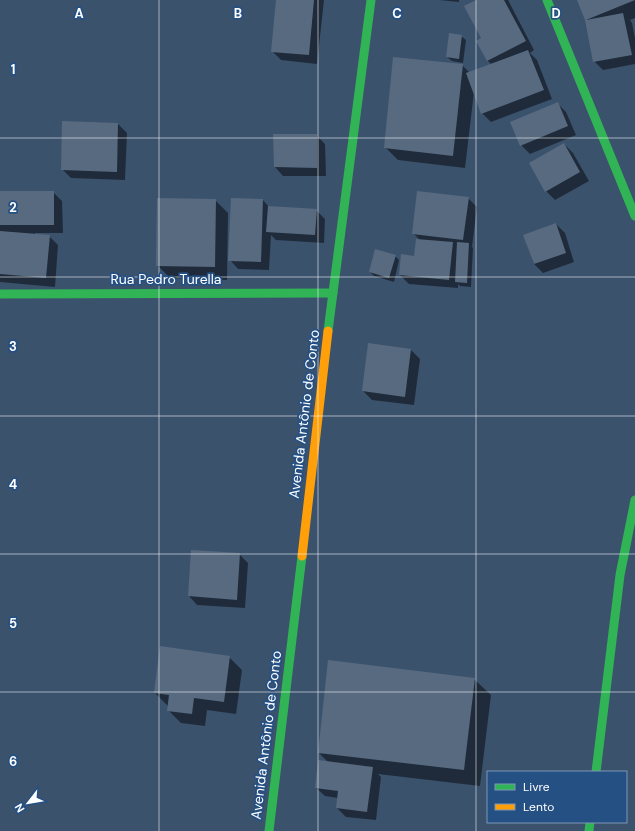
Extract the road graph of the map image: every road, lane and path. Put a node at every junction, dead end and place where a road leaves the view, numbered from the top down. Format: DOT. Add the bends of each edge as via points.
graph roads {
  1 [pos="371,0"];
  2 [pos="547,0"];
  3 [pos="635,216"];
  4 [pos="333,293"];
  5 [pos="0,294"];
  6 [pos="635,500"];
  7 [pos="596,771"];
  8 [pos="269,831"];
  1 -- 4 [label="street, Avenida Antônio de Conto"];
  2 -- 3 [label="street"];
  4 -- 5 [label="street, Rua Pedro Turella"];
  4 -- 8 [label="street, Avenida Antônio de Conto"];
  6 -- 7 [label="street" via="620,575"];
}
